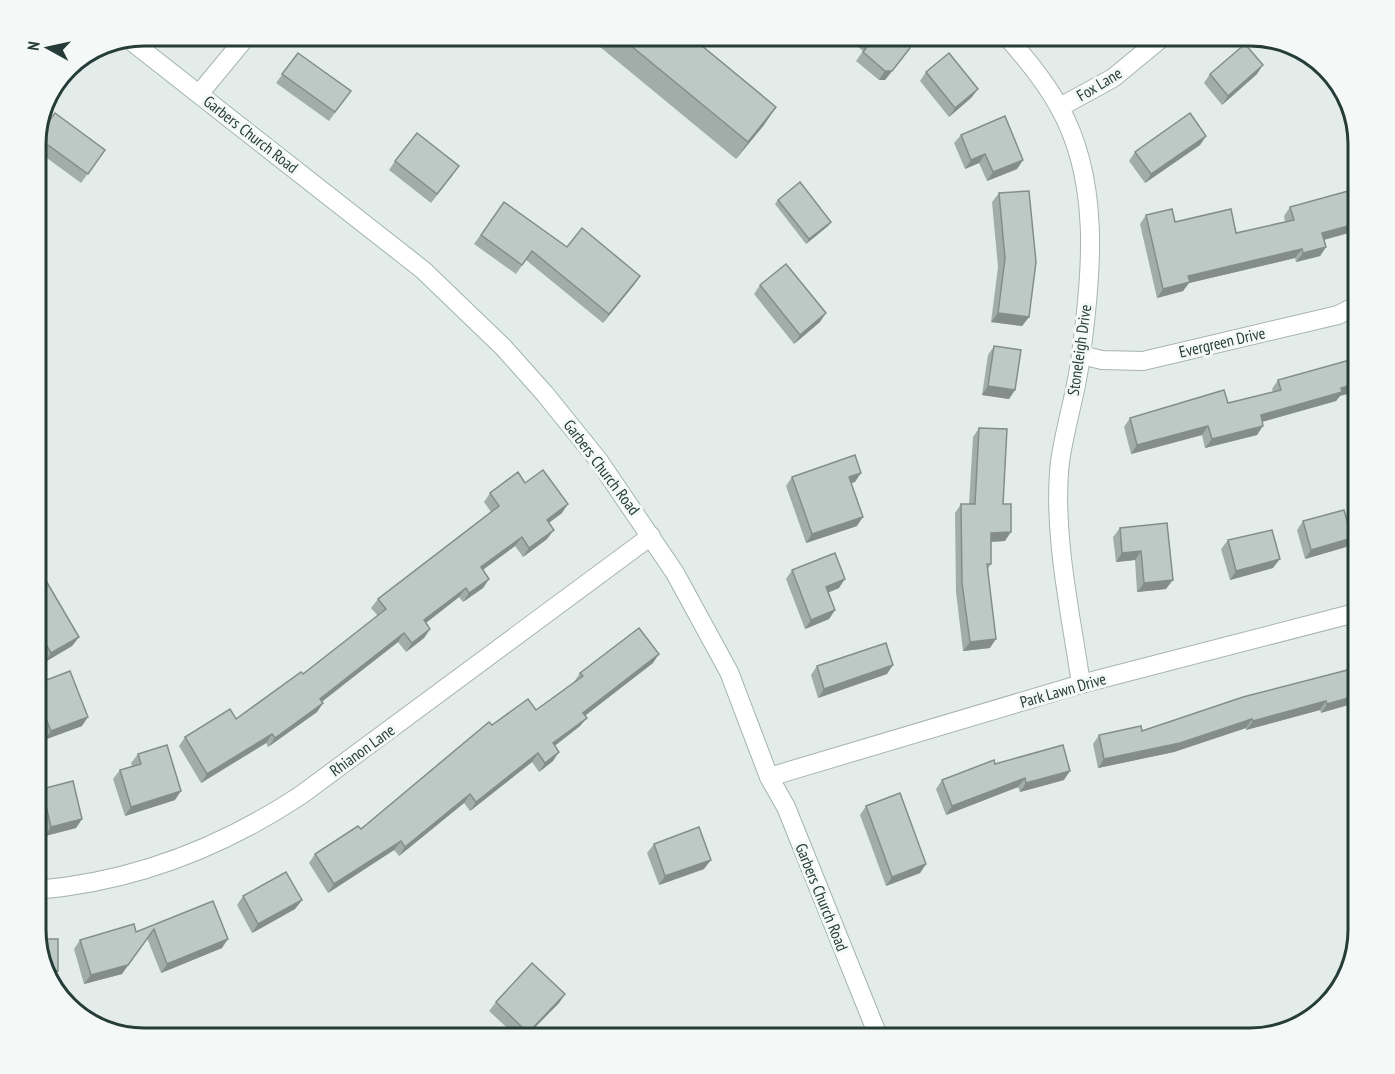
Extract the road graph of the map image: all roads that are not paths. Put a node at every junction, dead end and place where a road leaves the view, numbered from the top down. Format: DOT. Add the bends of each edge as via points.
graph roads {
  1 [pos="239,46"];
  2 [pos="1014,46"];
  3 [pos="1152,46"];
  4 [pos="138,47"];
  5 [pos="199,94"];
  6 [pos="1060,107"];
  7 [pos="1348,310"];
  8 [pos="1081,355"];
  9 [pos="651,536"];
  10 [pos="1348,615"];
  11 [pos="1081,684"];
  12 [pos="769,777"];
  13 [pos="47,889"];
  14 [pos="875,1028"];
  1 -- 5 [label="street"];
  2 -- 6 [label="street, Stoneleigh Drive"];
  3 -- 6 [label="street, Fox Lane" via="1113,78"];
  4 -- 5 [label="street, Garbers Church Road"];
  5 -- 9 [label="street, Garbers Church Road" via="405,256 458,303 545,394 599,461"];
  6 -- 8 [label="street, Stoneleigh Drive" via="1083,174 1092,236"];
  7 -- 8 [label="street, Evergreen Drive" via="1143,361"];
  8 -- 11 [label="street, Stoneleigh Drive" via="1060,463 1060,532"];
  9 -- 12 [label="street, Garbers Church Road" via="729,672"];
  9 -- 13 [label="street, Rhianon Lane" via="301,795 249,828 195,853 137,872 96,883"];
  10 -- 11 [label="street, Park Lawn Drive"];
  11 -- 12 [label="street, Park Lawn Drive"];
  12 -- 14 [label="street, Garbers Church Road" via="786,807"];
}
